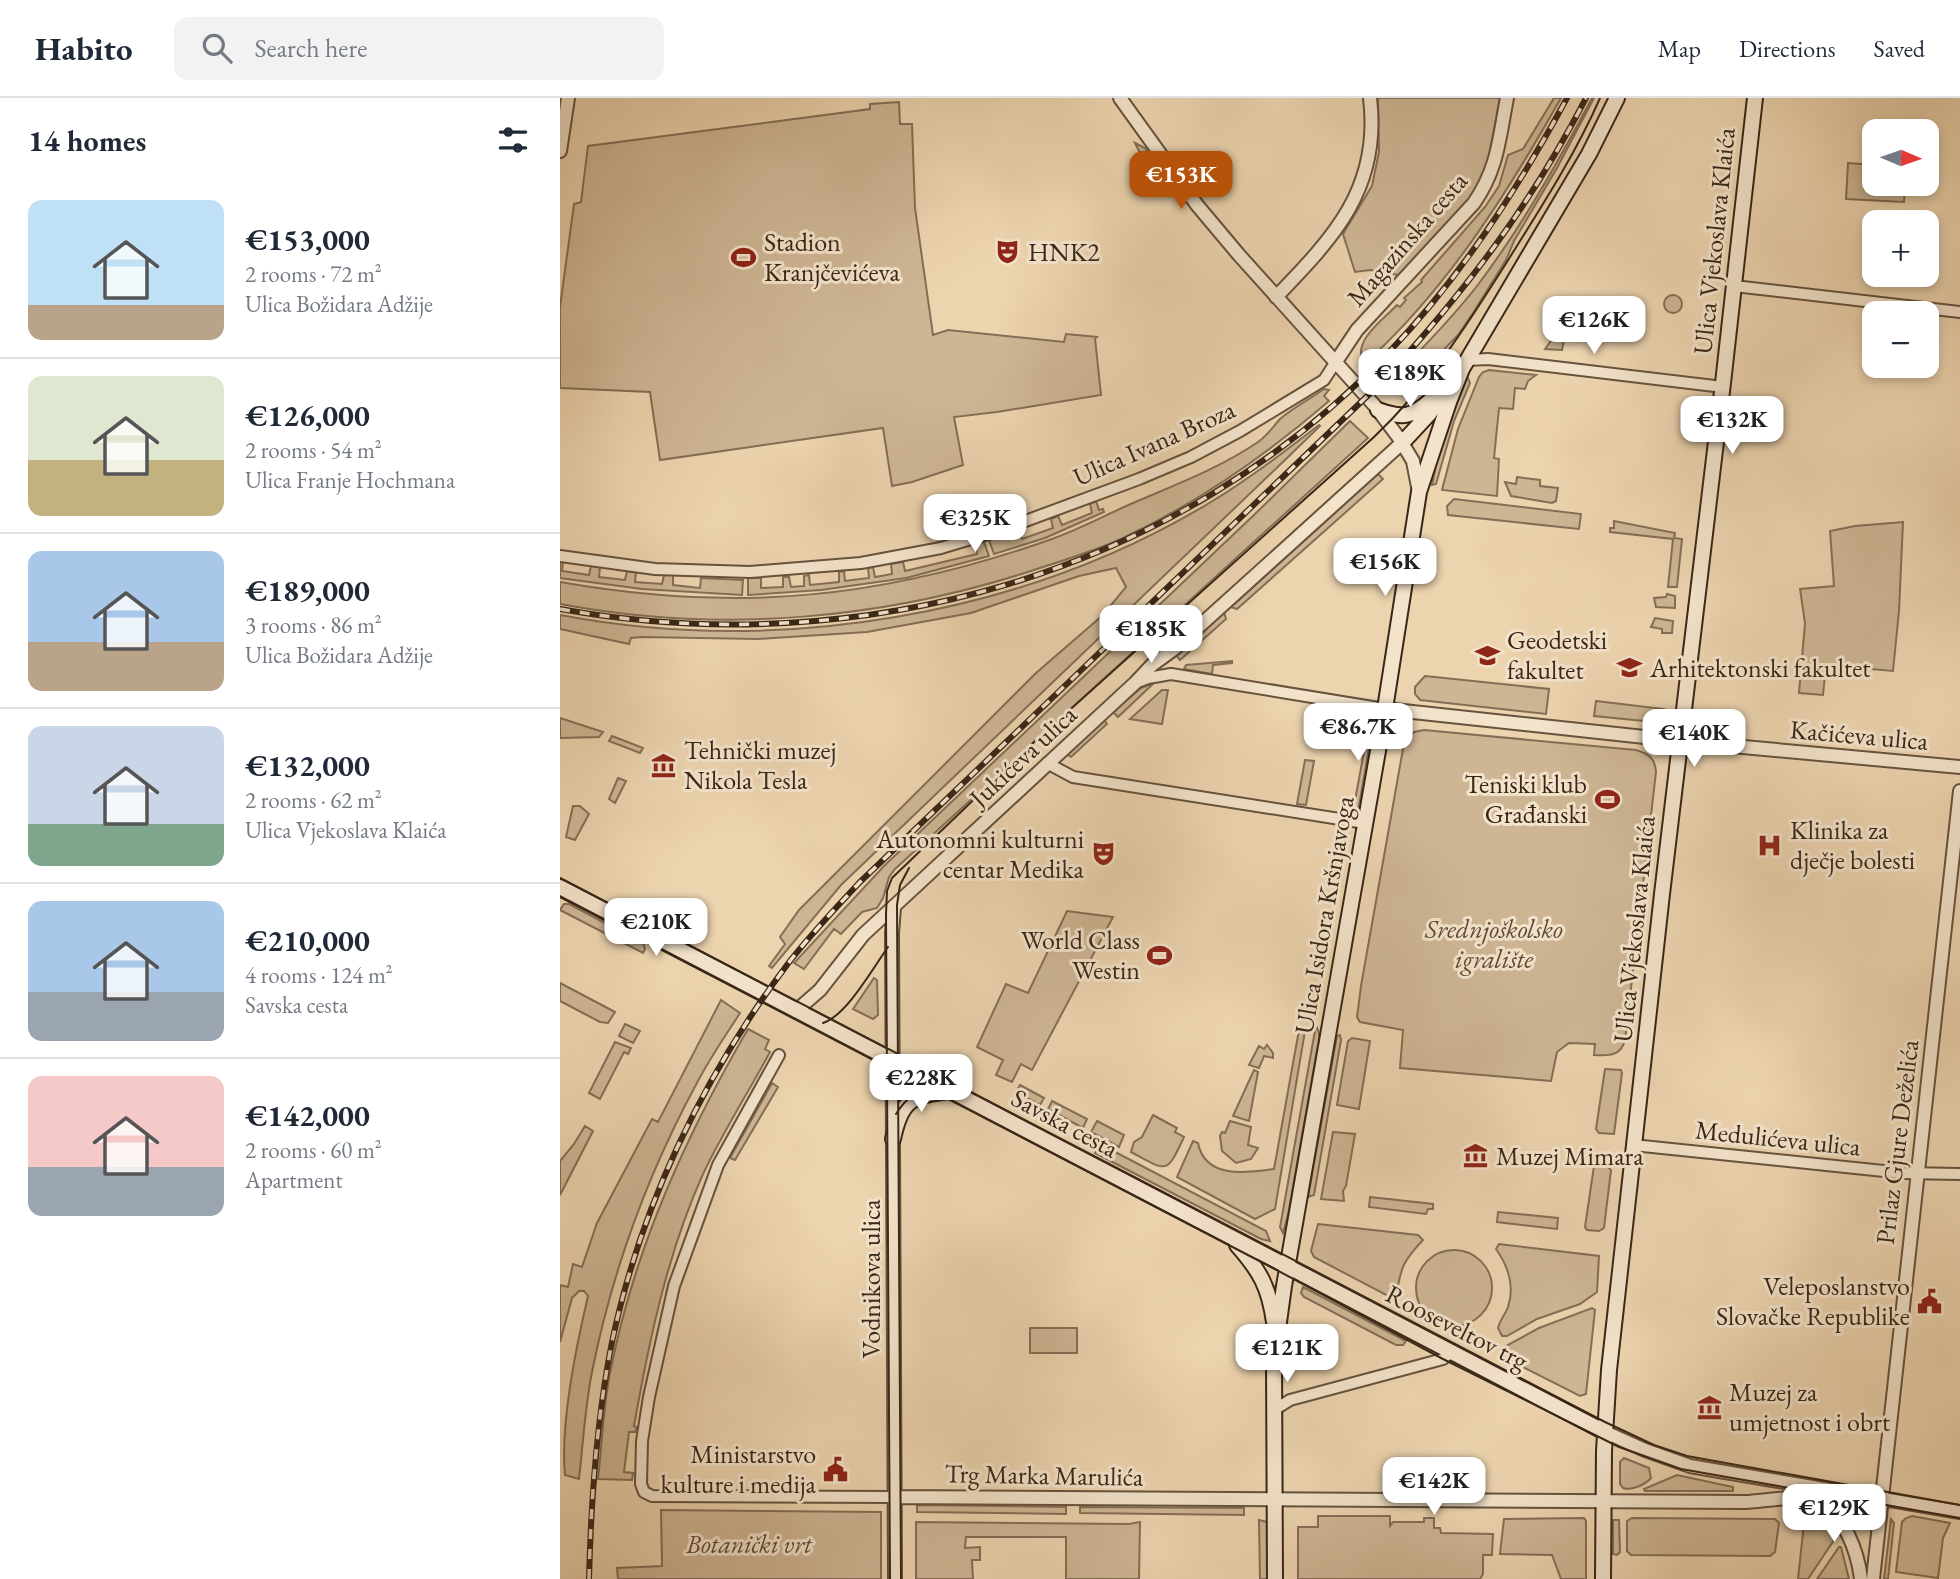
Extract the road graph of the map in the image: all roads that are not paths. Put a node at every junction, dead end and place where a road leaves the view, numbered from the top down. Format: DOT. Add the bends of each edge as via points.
graph roads {
  1 [pos="568,98"];
  2 [pos="1120,98"];
  3 [pos="1370,98"];
  4 [pos="1507,98"];
  5 [pos="1617,98"];
  6 [pos="1755,98"];
  7 [pos="560,151"];
  8 [pos="1734,286"];
  9 [pos="1276,297"];
  10 [pos="1960,312"];
  11 [pos="1335,363"];
  12 [pos="1465,365"];
  13 [pos="1723,387"];
  14 [pos="1441,393"];
  15 [pos="1378,410"];
  16 [pos="1402,442"];
  17 [pos="1419,492"];
  18 [pos="560,555"];
  19 [pos="1174,649"];
  20 [pos="1171,674"];
  21 [pos="1135,683"];
  22 [pos="1385,709"];
  23 [pos="1680,740"];
  24 [pos="1048,763"];
  25 [pos="1960,767"];
  26 [pos="1960,791"];
  27 [pos="1366,823"];
  28 [pos="560,887"];
  29 [pos="894,908"];
  30 [pos="796,1011"];
  31 [pos="779,1055"];
  32 [pos="892,1061"];
  33 [pos="950,1091"];
  34 [pos="893,1139"];
  35 [pos="1633,1145"];
  36 [pos="1917,1174"];
  37 [pos="1960,1174"];
  38 [pos="1231,1237"];
  39 [pos="1287,1266"];
  40 [pos="1276,1337"];
  41 [pos="1451,1352"];
  42 [pos="1274,1410"];
  43 [pos="1605,1432"];
  44 [pos="1813,1493"];
  45 [pos="895,1497"];
  46 [pos="1881,1498"];
  47 [pos="1275,1500"];
  48 [pos="1604,1501"];
  49 [pos="1960,1512"];
  50 [pos="895,1579"];
  51 [pos="1275,1579"];
  52 [pos="1604,1579"];
  53 [pos="1861,1579"];
  54 [pos="1873,1579"];
  1 -- 7 [label="street"];
  2 -- 9 [label="street" via="1197,205"];
  3 -- 9 [label="street" via="1370,152 1355,198 1333,234"];
  4 -- 11 [label="street, Magazinska cesta" via="1486,185 1357,330"];
  5 -- 12 [label="main road"];
  6 -- 8 [label="main road, Ulica Vjekoslava Klaića"];
  8 -- 10 [label="street"];
  8 -- 13 [label="main road, Ulica Vjekoslava Klaića"];
  9 -- 11 [label="street"];
  11 -- 15 [label="street"];
  11 -- 18 [label="street, Ulica Ivana Broza" via="1324,380 1191,457 1001,530 941,548 861,564 750,572 655,569"];
  12 -- 13 [label="street" via="1495,360"];
  12 -- 14 [label="main road"];
  12 -- 17 [label="main road, Ulica Isidora Kršnjavoga"];
  13 -- 23 [label="main road, Ulica Vjekoslava Klaića"];
  14 -- 15 [label="main road" via="1412,414"];
  14 -- 16 [label="main road" via="1429,414"];
  15 -- 16 [label="street"];
  16 -- 17 [label="street" via="1415,467"];
  16 -- 19 [label="street, Jukićeva ulica"];
  17 -- 22 [label="main road, Ulica Isidora Kršnjavoga"];
  19 -- 20 [label="street" via="1166,664"];
  19 -- 21 [label="street, Jukićeva ulica"];
  20 -- 21 [label="street, Kačićeva ulica"];
  20 -- 22 [label="street, Kačićeva ulica"];
  21 -- 24 [label="street, Jukićeva ulica"];
  22 -- 23 [label="street, Kačićeva ulica"];
  22 -- 27 [label="main road, Ulica Isidora Kršnjavoga"];
  23 -- 25 [label="street, Kačićeva ulica"];
  23 -- 35 [label="main road, Ulica Vjekoslava Klaića"];
  24 -- 27 [label="street" via="1073,777"];
  24 -- 29 [label="street, Jukićeva ulica"];
  26 -- 36 [label="street, Prilaz Gjure Deželića"];
  27 -- 39 [label="main road, Ulica Isidora Kršnjavoga"];
  28 -- 30 [label="main road, Savska cesta"];
  29 -- 30 [label="street, Jukićeva ulica" via="858,940 814,997"];
  29 -- 32 [label="street"];
  30 -- 32 [label="main road, Savska cesta"];
  31 -- 45 [label="street" via="718,1166 674,1286 644,1430 640,1475 644,1492 663,1497"];
  32 -- 33 [label="main road, Savska cesta"];
  32 -- 34 [label="street, Vodnikova ulica"];
  33 -- 34 [label="main road" via="919,1096 907,1103"];
  33 -- 38 [label="main road, Savska cesta"];
  34 -- 45 [label="street, Vodnikova ulica"];
  35 -- 36 [label="street, Medulićeva ulica"];
  35 -- 43 [label="main road, Ulica Vjekoslava Klaića"];
  36 -- 37 [label="street, Medulićeva ulica"];
  36 -- 46 [label="street, Prilaz Gjure Deželića"];
  38 -- 39 [label="main road, Savska cesta"];
  38 -- 40 [label="main road" via="1267,1286"];
  39 -- 40 [label="main road, Ulica Isidora Kršnjavoga"];
  39 -- 41 [label="main road, Rooseveltov trg"];
  40 -- 42 [label="main road"];
  41 -- 42 [label="street" via="1443,1359 1290,1400"];
  41 -- 43 [label="main road, Rooseveltov trg"];
  42 -- 47 [label="main road"];
  43 -- 44 [label="street" via="1690,1465"];
  43 -- 48 [label="main road, Ulica Vjekoslava Klaića"];
  44 -- 46 [label="street"];
  44 -- 48 [label="street, Trg Marka Marulića"];
  44 -- 53 [label="street" via="1847,1533"];
  45 -- 47 [label="street, Trg Marka Marulića"];
  45 -- 50 [label="street"];
  46 -- 49 [label="street"];
  46 -- 54 [label="street, Prilaz Gjure Deželića"];
  47 -- 48 [label="street, Trg Marka Marulića"];
  47 -- 51 [label="main road"];
  48 -- 52 [label="main road, Ulica Vjekoslava Klaića"];
}
